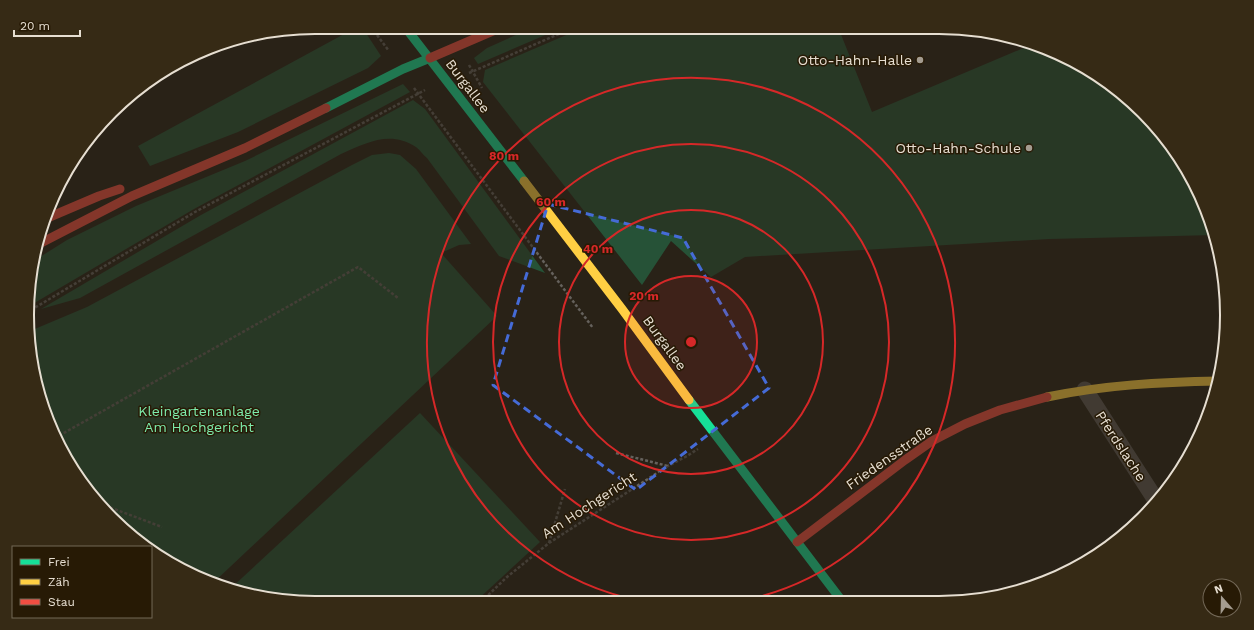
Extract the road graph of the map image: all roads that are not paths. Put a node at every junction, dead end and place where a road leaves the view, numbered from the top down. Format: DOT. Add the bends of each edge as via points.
graph roads {
  1 [pos="411,34"];
  2 [pos="486,34"];
  3 [pos="430,58"];
  4 [pos="245,148"];
  5 [pos="143,182"];
  6 [pos="128,187"];
  7 [pos="52,216"];
  8 [pos="44,241"];
  9 [pos="1212,381"];
  10 [pos="1085,390"];
  11 [pos="1153,496"];
  12 [pos="796,542"];
  13 [pos="838,596"];
  1 -- 3 [label="main road, Burgallee"];
  2 -- 3 [label="main road"];
  3 -- 4 [label="main road" via="396,72"];
  3 -- 12 [label="main road, Burgallee"];
  4 -- 5 [label="main road"];
  4 -- 8 [label="main road" via="132,196"];
  6 -- 7 [label="main road"];
  9 -- 10 [label="main road, Friedensstraße"];
  10 -- 11 [label="street, Pferdslache"];
  10 -- 12 [label="main road, Friedensstraße" via="1013,406 946,434 916,452"];
  12 -- 13 [label="main road, Burgallee"];
}
